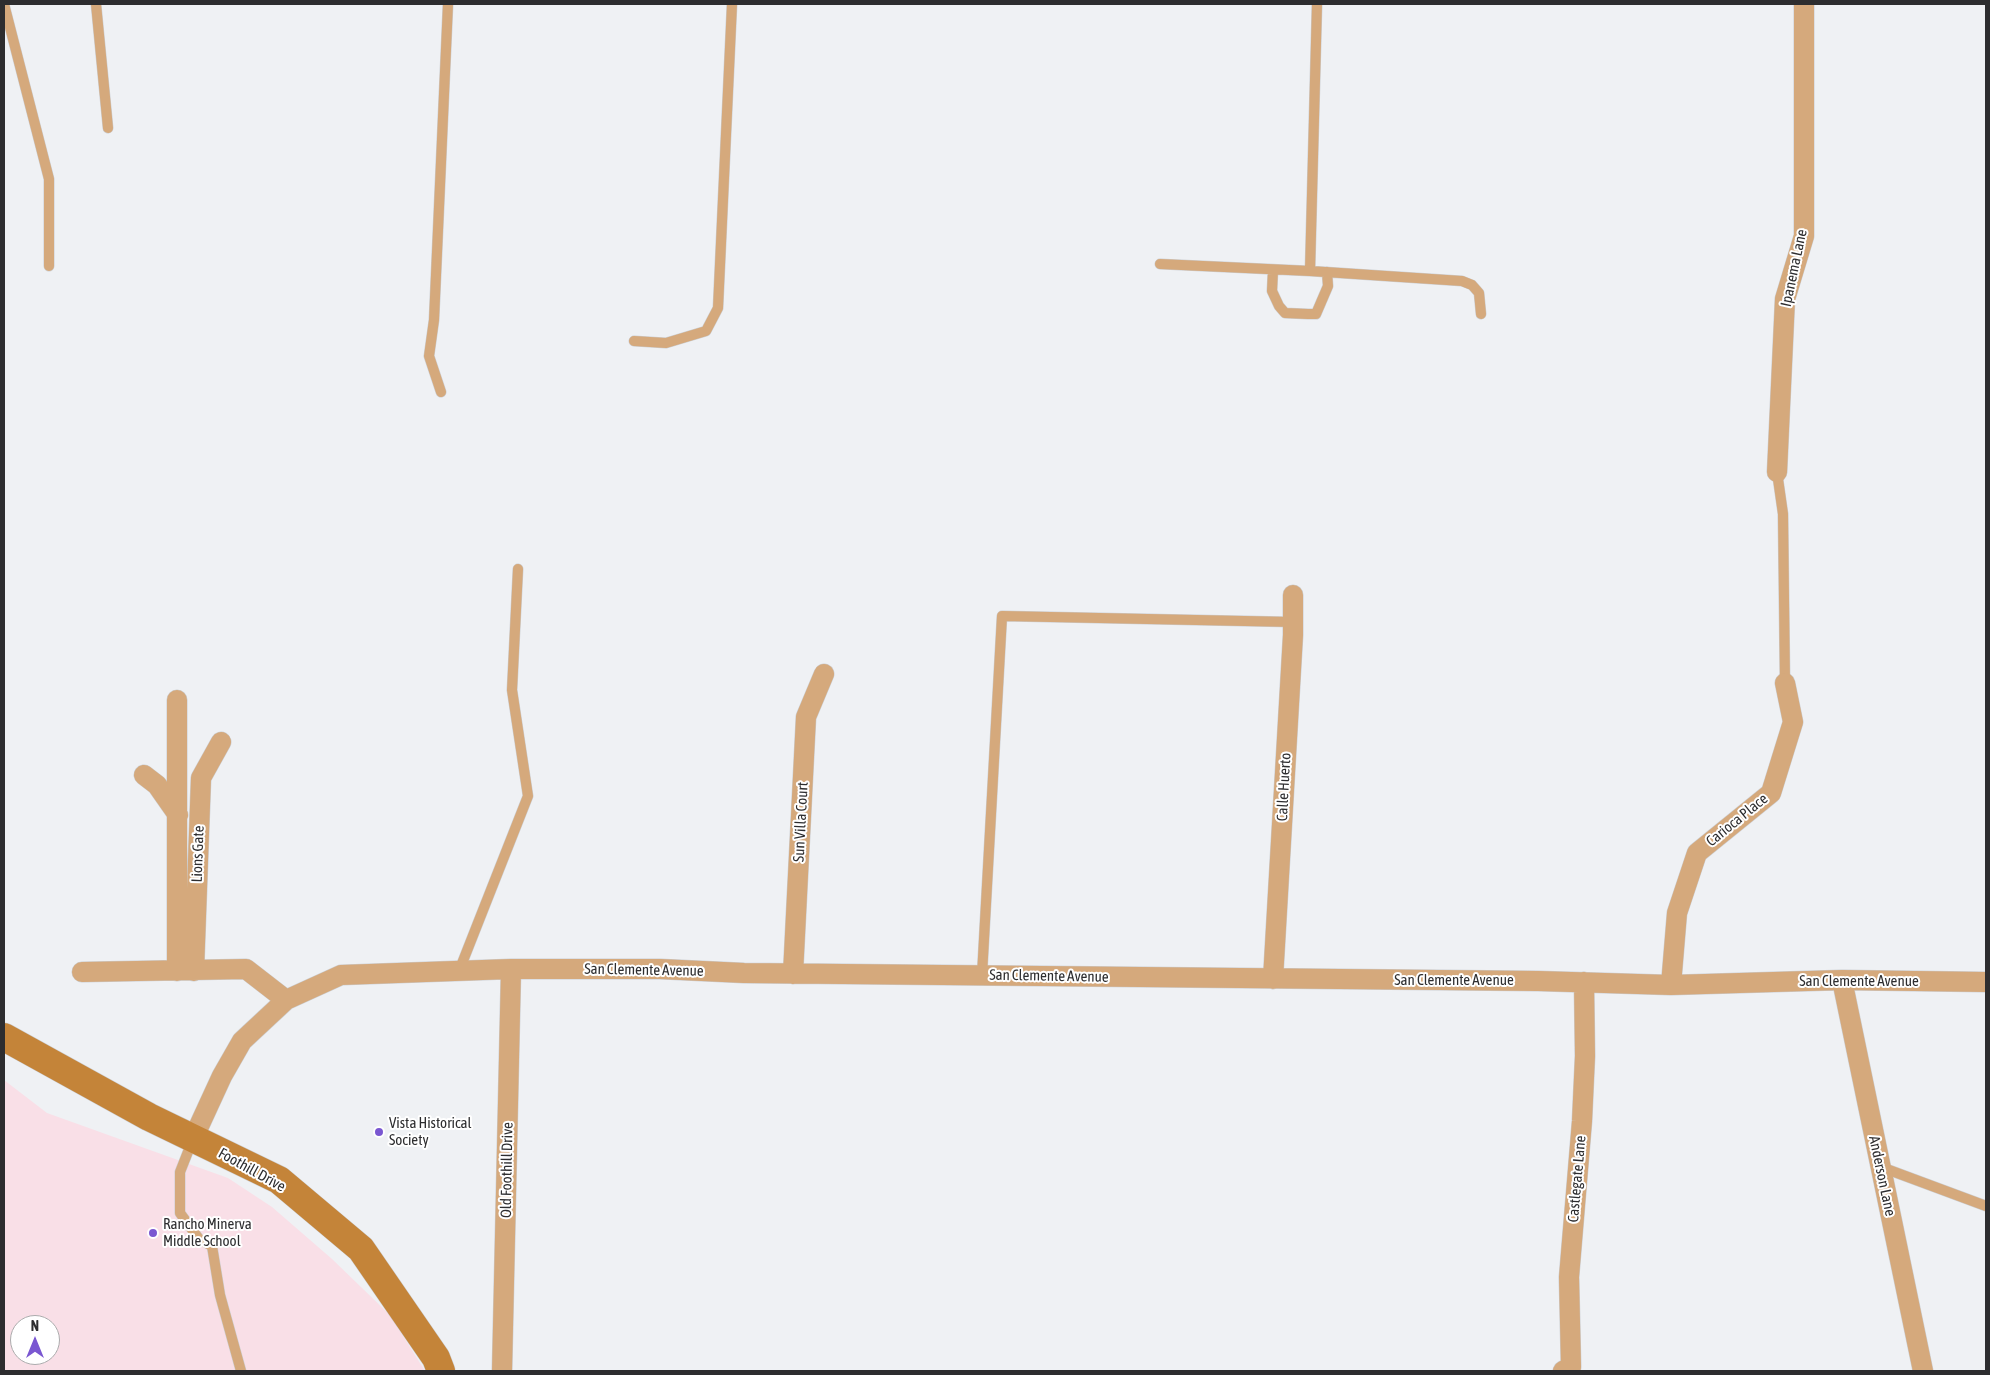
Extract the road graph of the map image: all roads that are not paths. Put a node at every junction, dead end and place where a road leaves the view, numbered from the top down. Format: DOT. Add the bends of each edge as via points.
graph roads {
  1 [pos="4,4"];
  2 [pos="96,4"];
  3 [pos="448,4"];
  4 [pos="732,4"];
  5 [pos="1317,4"];
  6 [pos="1804,4"];
  7 [pos="108,128"];
  8 [pos="1160,264"];
  9 [pos="49,266"];
  10 [pos="1273,270"];
  11 [pos="1310,271"];
  12 [pos="1327,272"];
  13 [pos="1481,314"];
  14 [pos="634,341"];
  15 [pos="441,392"];
  16 [pos="1777,472"];
  17 [pos="518,569"];
  18 [pos="1293,596"];
  19 [pos="1293,622"];
  20 [pos="824,674"];
  21 [pos="1785,683"];
  22 [pos="177,700"];
  23 [pos="221,742"];
  24 [pos="144,775"];
  25 [pos="178,815"];
  26 [pos="511,969"];
  27 [pos="185,971"];
  28 [pos="458,971"];
  29 [pos="82,972"];
  30 [pos="793,974"];
  31 [pos="982,976"];
  32 [pos="1273,979"];
  33 [pos="1842,980"];
  34 [pos="1584,982"];
  35 [pos="1986,982"];
  36 [pos="1671,985"];
  37 [pos="286,1000"];
  38 [pos="4,1037"];
  39 [pos="193,1138"];
  40 [pos="1880,1167"];
  41 [pos="1986,1206"];
  42 [pos="241,1371"];
  43 [pos="441,1371"];
  44 [pos="502,1371"];
  45 [pos="1563,1371"];
  46 [pos="1923,1371"];
  1 -- 9 [label="lane" via="49,179"];
  2 -- 7 [label="lane"];
  3 -- 15 [label="lane" via="434,320 429,356"];
  4 -- 14 [label="lane" via="718,308 706,331 666,343"];
  5 -- 11 [label="lane"];
  6 -- 16 [label="street, Ipanema Lane" via="1804,236 1785,299"];
  8 -- 10 [label="lane"];
  10 -- 11 [label="lane"];
  10 -- 12 [label="lane" via="1272,291 1279,306 1285,313 1308,314 1316,314 1328,286"];
  11 -- 12 [label="lane"];
  12 -- 13 [label="lane" via="1462,281 1480,293"];
  16 -- 21 [label="lane" via="1783,514"];
  17 -- 28 [label="lane" via="512,690 528,796"];
  18 -- 19 [label="street, Calle Huerto"];
  19 -- 31 [label="lane" via="1002,616"];
  19 -- 32 [label="street, Calle Huerto"];
  20 -- 30 [label="street, Sun Villa Court" via="806,717"];
  21 -- 36 [label="street, Carioca Place" via="1793,722 1771,793 1697,853 1678,914"];
  22 -- 25 [label="street"];
  23 -- 27 [label="street, Lions Gate" via="201,778"];
  24 -- 25 [label="street" via="156,784"];
  25 -- 27 [label="street"];
  26 -- 28 [label="street, San Clemente Avenue"];
  26 -- 30 [label="street, San Clemente Avenue" via="660,969"];
  26 -- 44 [label="street, Old Foothill Drive"];
  27 -- 29 [label="street"];
  27 -- 37 [label="street" via="246,969"];
  28 -- 37 [label="street, San Clemente Avenue" via="341,976"];
  30 -- 31 [label="street, San Clemente Avenue"];
  31 -- 32 [label="street, San Clemente Avenue"];
  32 -- 34 [label="street, San Clemente Avenue"];
  33 -- 35 [label="street, San Clemente Avenue"];
  33 -- 36 [label="street, San Clemente Avenue"];
  33 -- 40 [label="street, Anderson Lane"];
  34 -- 36 [label="street, San Clemente Avenue"];
  34 -- 45 [label="street, Castlegate Lane" via="1583,1111 1569,1277 1571,1367"];
  37 -- 39 [label="street, San Clemente Avenue" via="242,1040"];
  38 -- 39 [label="main road, Foothill Drive"];
  39 -- 42 [label="lane" via="180,1172 180,1213 199,1239 212,1246 220,1295"];
  39 -- 43 [label="main road, Foothill Drive" via="278,1180 361,1249 436,1358"];
  40 -- 41 [label="lane"];
  40 -- 46 [label="street, Anderson Lane"];
}
